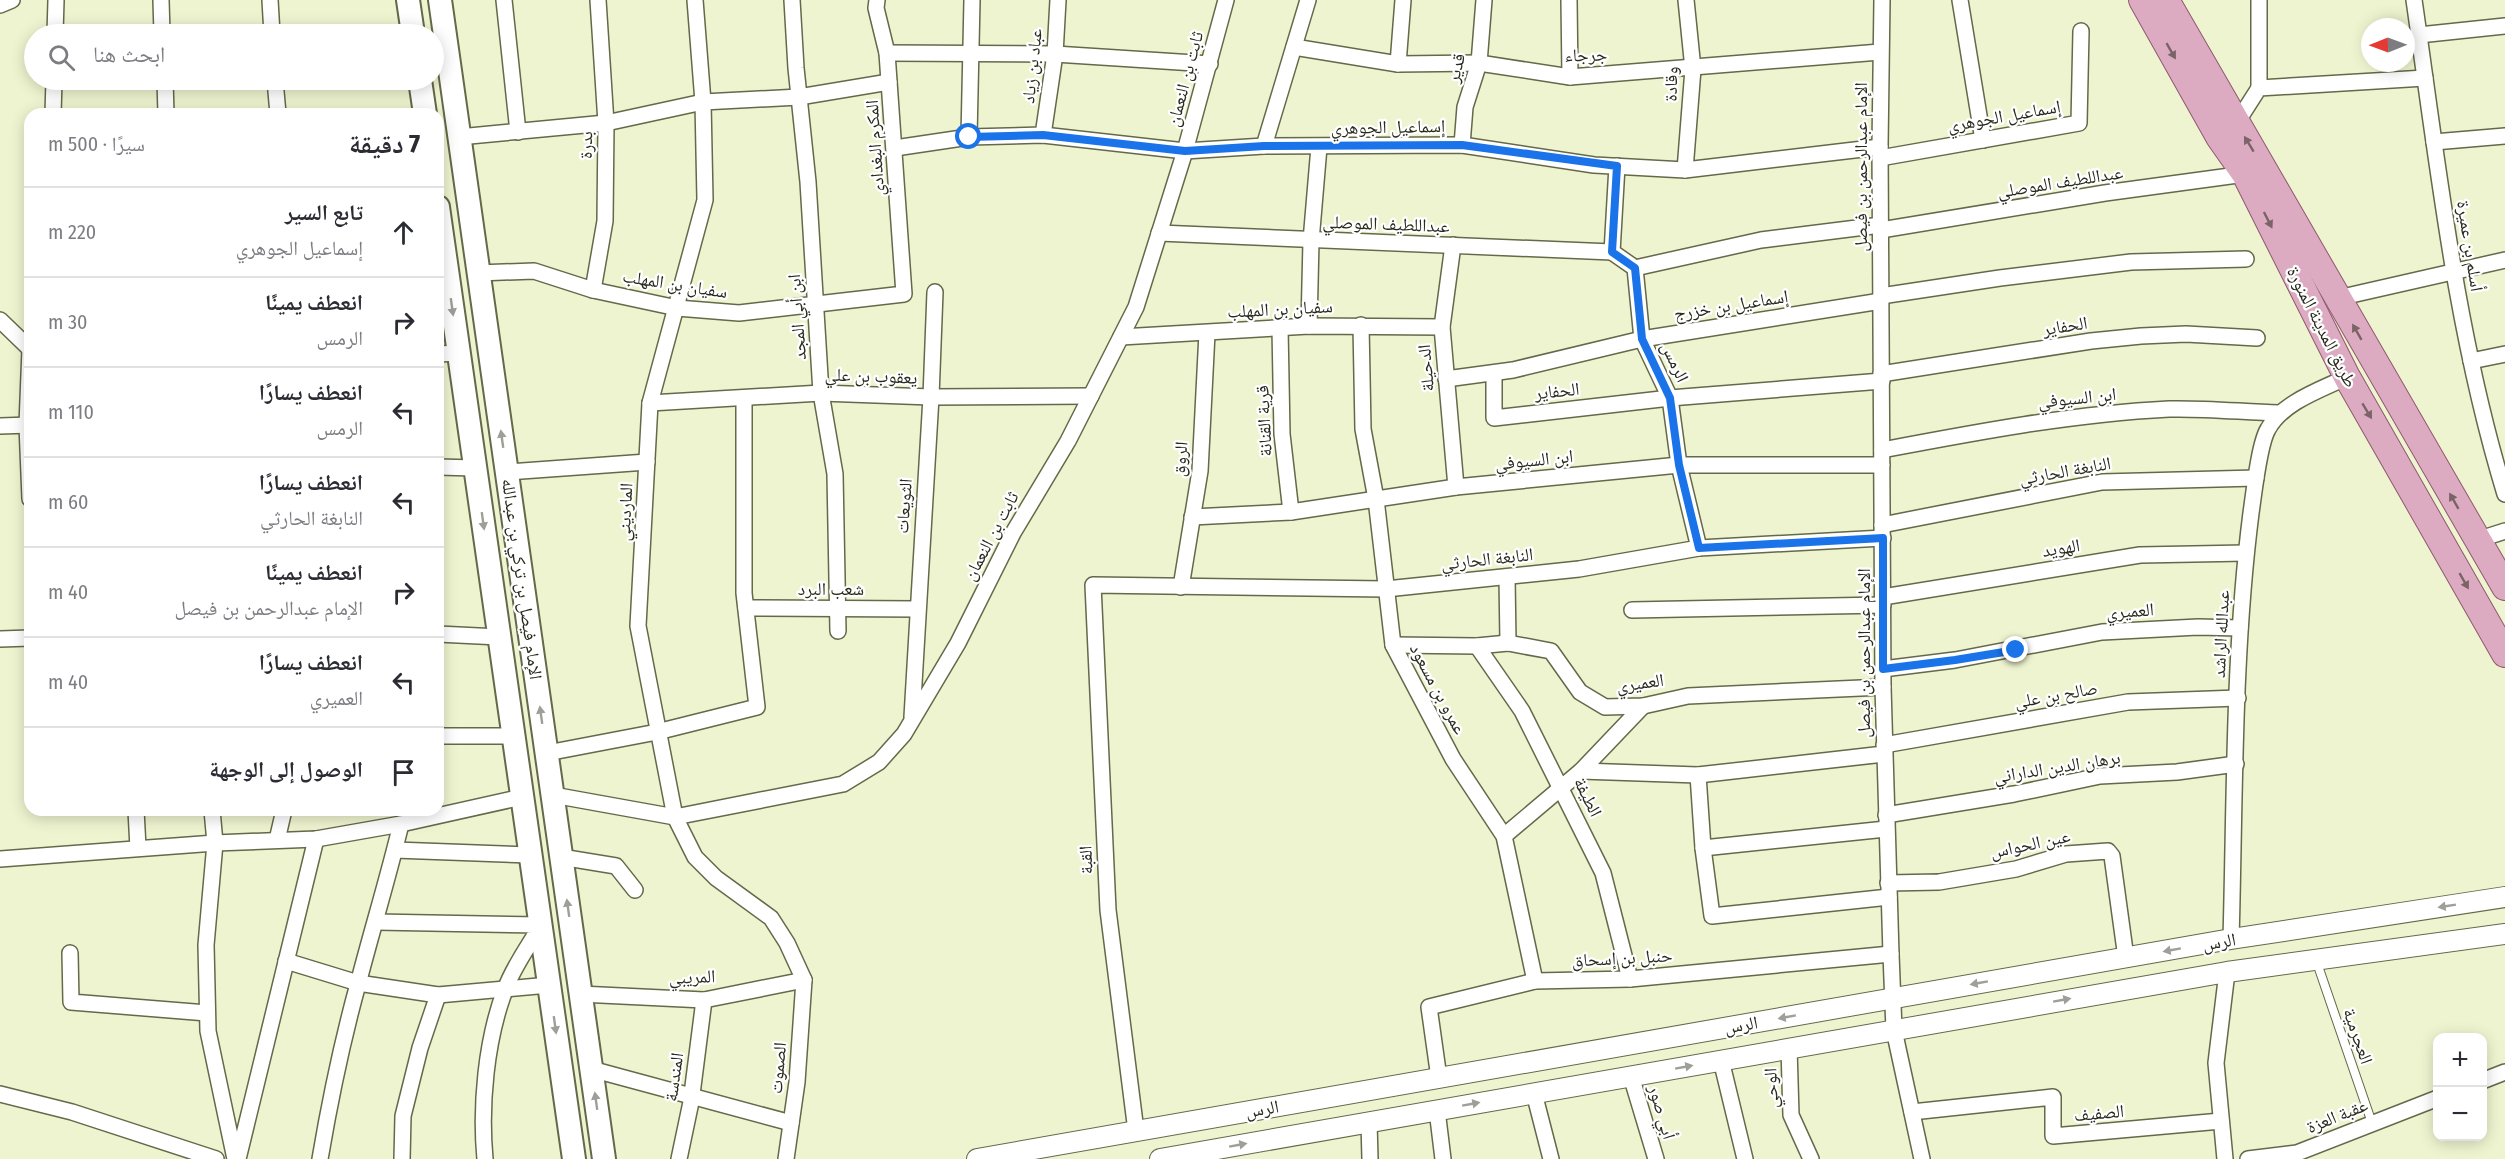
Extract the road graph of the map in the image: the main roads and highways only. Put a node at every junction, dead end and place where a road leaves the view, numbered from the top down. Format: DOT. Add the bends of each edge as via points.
graph roads {
  1 [pos="408,0"];
  2 [pos="440,0"];
  3 [pos="2142,0"];
  4 [pos="2166,0"];
  5 [pos="412,24"];
  6 [pos="443,24"];
  7 [pos="444,29"];
  8 [pos="421,90"];
  9 [pos="424,108"];
  10 [pos="2227,128"];
  11 [pos="444,289"];
  12 [pos="448,354"];
  13 [pos="2505,587"];
  14 [pos="2505,654"];
  15 [pos="574,1159"];
  16 [pos="604,1159"];
  1 -- 5 [label="main road"];
  6 -- 2 [label="main road, الإمام فيصل بن تركي بن عبدالله, one-way"];
  3 -- 10 [label="main road, طريق المدينة المنورة, one-way"];
  4 -- 10 [label="main road, طريق المدينة المنورة"];
  16 -- 7 [label="main road, الإمام فيصل بن تركي بن عبدالله, one-way"];
  8 -- 9 [label="main road"];
  13 -- 10 [label="main road, طريق المدينة المنورة, one-way" via="2338,298"];
  10 -- 14 [label="main road, طريق المدينة المنورة, one-way" via="2245,174 2347,377"];
  11 -- 12 [label="main road, الإمام فيصل بن تركي بن عبدالله, one-way"];
  12 -- 15 [label="main road, الإمام فيصل بن تركي بن عبدالله, one-way" via="475,468"];
}
